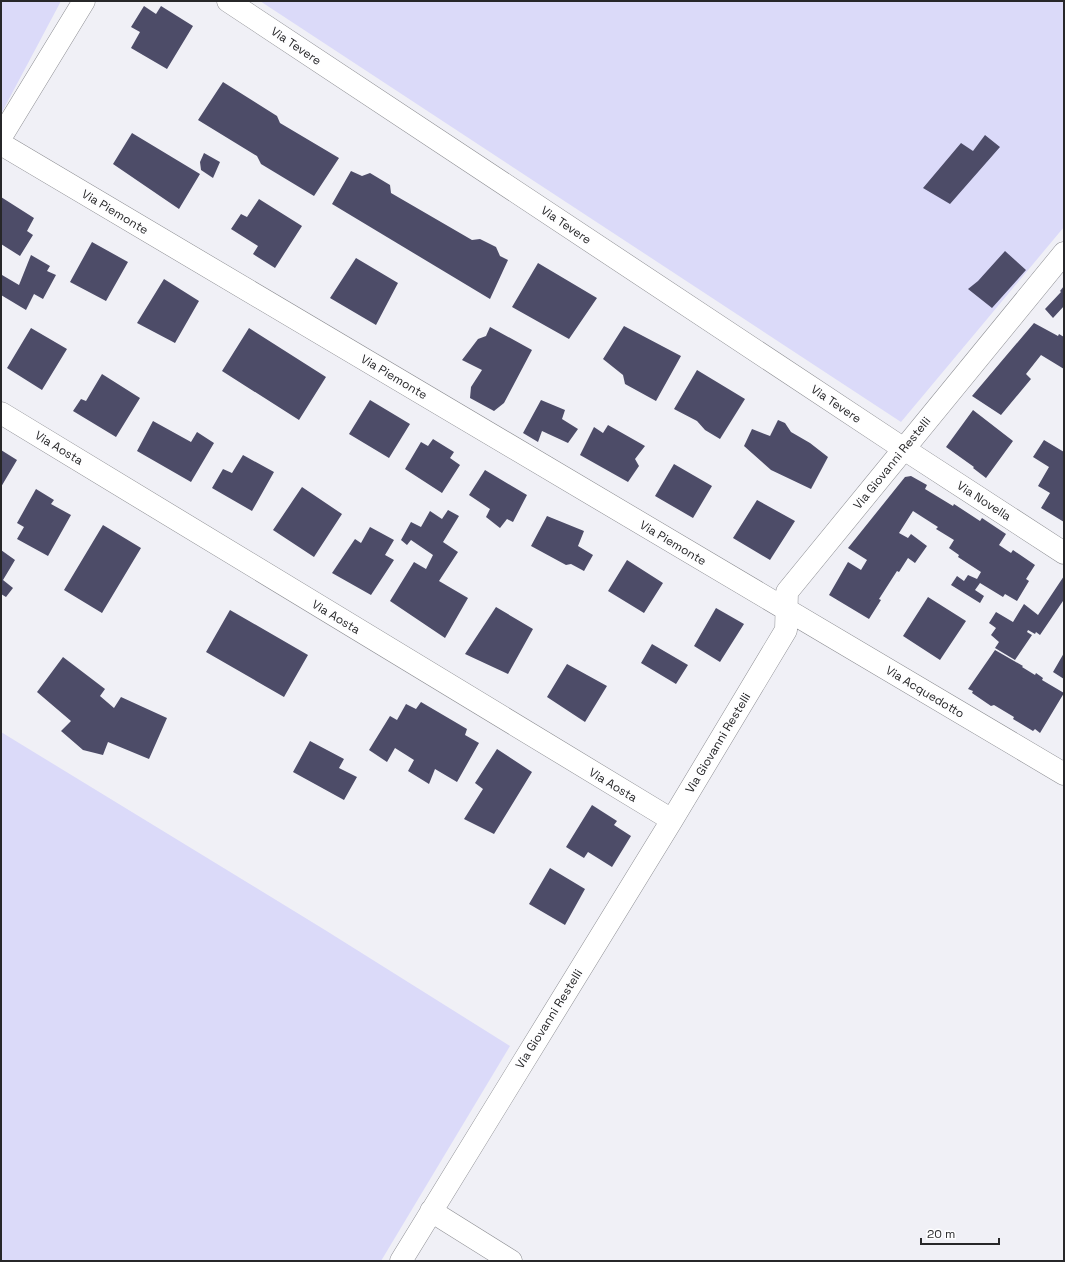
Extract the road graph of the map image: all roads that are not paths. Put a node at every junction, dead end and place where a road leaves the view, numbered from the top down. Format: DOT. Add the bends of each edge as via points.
graph roads {
  1 [pos="84,1"];
  2 [pos="228,1"];
  3 [pos="1,137"];
  4 [pos="1,144"];
  5 [pos="1064,253"];
  6 [pos="1,413"];
  7 [pos="904,449"];
  8 [pos="1064,553"];
  9 [pos="787,610"];
  10 [pos="1064,774"];
  11 [pos="672,820"];
  12 [pos="431,1211"];
  13 [pos="401,1261"];
  14 [pos="511,1261"];
  1 -- 3 [label="street"];
  2 -- 7 [label="street, Via Tevere"];
  4 -- 9 [label="street, Via Piemonte"];
  5 -- 7 [label="street, Via Giovanni Restelli"];
  6 -- 11 [label="street, Via Aosta"];
  7 -- 8 [label="street, Via Novella"];
  7 -- 9 [label="street, Via Giovanni Restelli" via="787,592"];
  9 -- 10 [label="street, Via Acquedotto"];
  9 -- 11 [label="street, Via Giovanni Restelli" via="786,630"];
  11 -- 12 [label="street, Via Giovanni Restelli"];
  12 -- 13 [label="street, Via Giovanni Restelli"];
  12 -- 14 [label="street"];
}
